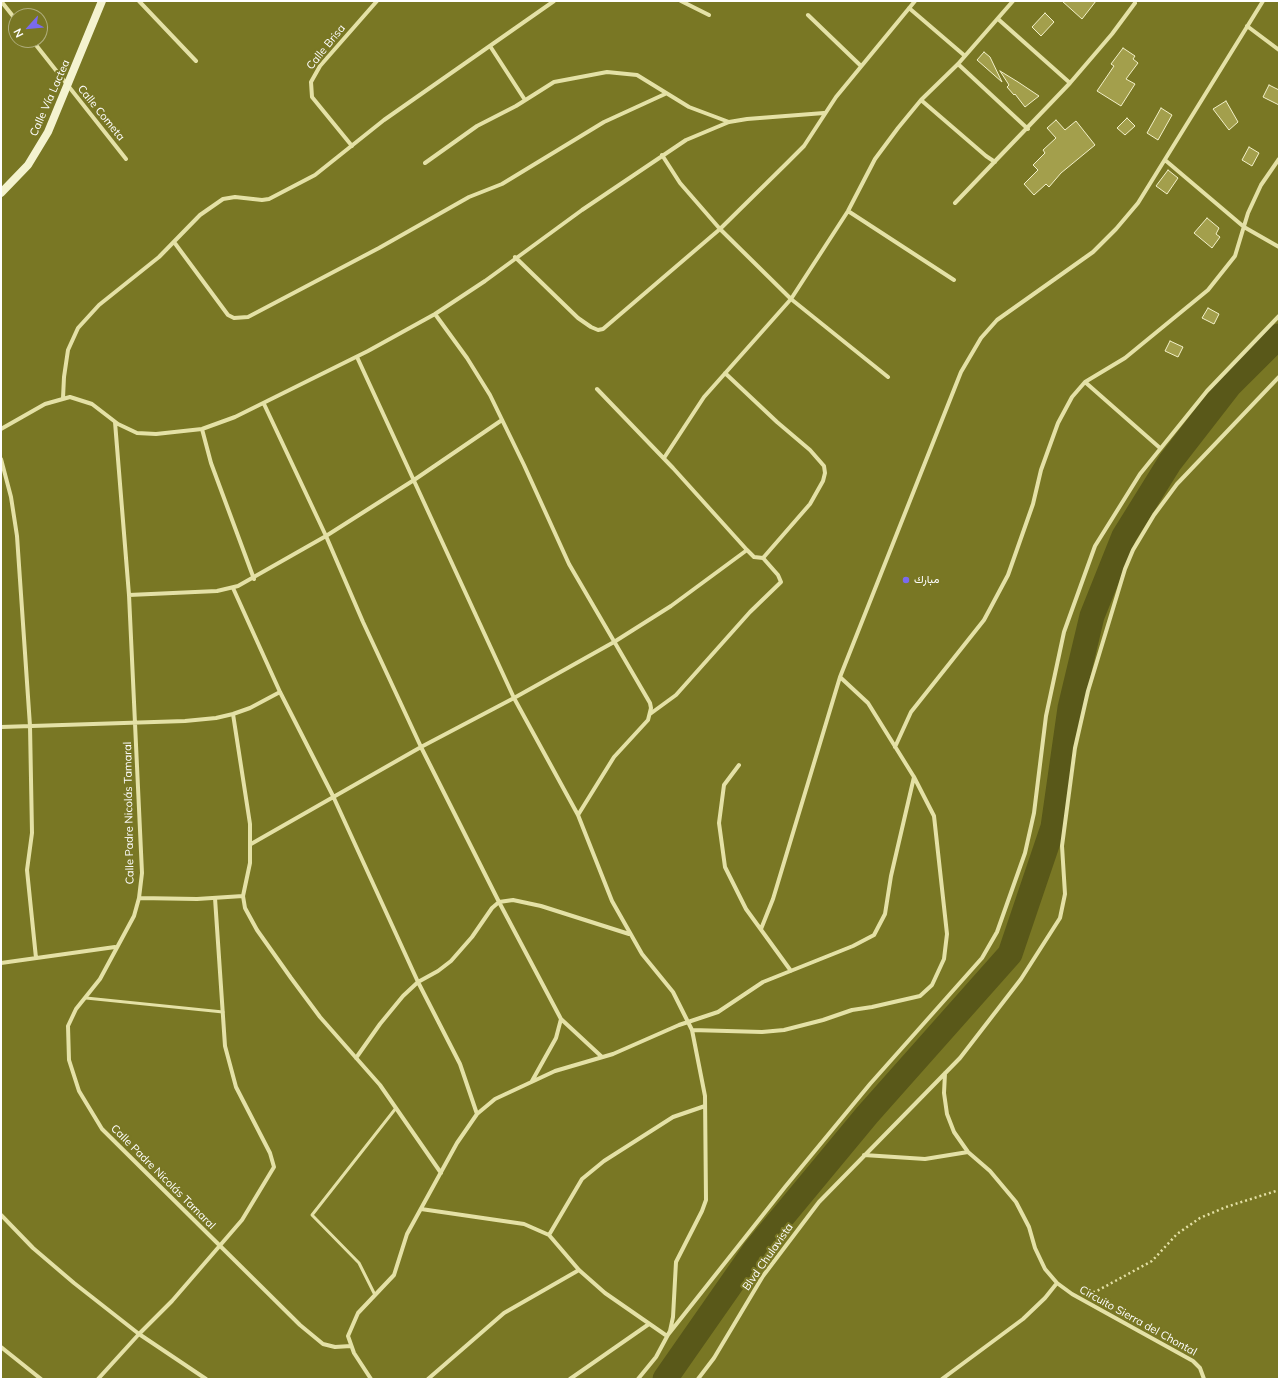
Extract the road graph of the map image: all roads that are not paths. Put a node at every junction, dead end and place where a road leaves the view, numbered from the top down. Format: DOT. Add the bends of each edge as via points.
graph roads {
  1 [pos="1,1"];
  2 [pos="102,1"];
  3 [pos="139,1"];
  4 [pos="377,1"];
  5 [pos="554,1"];
  6 [pos="681,1"];
  7 [pos="915,1"];
  8 [pos="1013,1"];
  9 [pos="1262,1"];
  10 [pos="1134,2"];
  11 [pos="909,8"];
  12 [pos="8,10"];
  13 [pos="709,15"];
  14 [pos="808,16"];
  15 [pos="998,19"];
  16 [pos="1247,26"];
  17 [pos="490,46"];
  18 [pos="38,48"];
  19 [pos="1279,50"];
  20 [pos="965,56"];
  21 [pos="196,61"];
  22 [pos="958,64"];
  23 [pos="862,66"];
  24 [pos="1070,83"];
  25 [pos="68,86"];
  26 [pos="665,94"];
  27 [pos="525,100"];
  28 [pos="922,100"];
  29 [pos="824,113"];
  30 [pos="729,122"];
  31 [pos="1028,129"];
  32 [pos="352,146"];
  33 [pos="662,155"];
  34 [pos="126,159"];
  35 [pos="1279,159"];
  36 [pos="1165,160"];
  37 [pos="995,162"];
  38 [pos="425,163"];
  39 [pos="1,192"];
  40 [pos="955,203"];
  41 [pos="848,211"];
  42 [pos="1244,227"];
  43 [pos="720,229"];
  44 [pos="174,242"];
  45 [pos="1279,247"];
  46 [pos="515,257"];
  47 [pos="954,280"];
  48 [pos="792,299"];
  49 [pos="435,314"];
  50 [pos="1279,316"];
  51 [pos="356,357"];
  52 [pos="725,373"];
  53 [pos="888,377"];
  54 [pos="1279,377"];
  55 [pos="1085,382"];
  56 [pos="597,390"];
  57 [pos="63,398"];
  58 [pos="264,404"];
  59 [pos="502,420"];
  60 [pos="115,422"];
  61 [pos="1,429"];
  62 [pos="202,429"];
  63 [pos="1160,448"];
  64 [pos="664,458"];
  65 [pos="1,459"];
  66 [pos="414,480"];
  67 [pos="326,536"];
  68 [pos="747,550"];
  69 [pos="763,558"];
  70 [pos="254,579"];
  71 [pos="233,588"];
  72 [pos="129,595"];
  73 [pos="614,642"];
  74 [pos="840,677"];
  75 [pos="280,692"];
  76 [pos="514,698"];
  77 [pos="233,714"];
  78 [pos="650,714"];
  79 [pos="136,723"];
  80 [pos="30,726"];
  81 [pos="1,727"];
  82 [pos="421,747"];
  83 [pos="895,747"];
  84 [pos="739,765"];
  85 [pos="914,777"];
  86 [pos="333,796"];
  87 [pos="578,815"];
  88 [pos="251,844"];
  89 [pos="243,896"];
  90 [pos="139,898"];
  91 [pos="214,898"];
  92 [pos="499,902"];
  93 [pos="761,929"];
  94 [pos="630,935"];
  95 [pos="115,947"];
  96 [pos="36,958"];
  97 [pos="1,963"];
  98 [pos="791,971"];
  99 [pos="418,982"];
  100 [pos="86,998"];
  101 [pos="222,1012"];
  102 [pos="561,1018"];
  103 [pos="688,1022"];
  104 [pos="692,1030"];
  105 [pos="602,1057"];
  106 [pos="356,1058"];
  107 [pos="945,1072"];
  108 [pos="532,1082"];
  109 [pos="705,1106"];
  110 [pos="396,1108"];
  111 [pos="477,1114"];
  112 [pos="968,1152"];
  113 [pos="864,1155"];
  114 [pos="441,1173"];
  115 [pos="421,1209"];
  116 [pos="1,1216"];
  117 [pos="549,1235"];
  118 [pos="220,1246"];
  119 [pos="579,1270"];
  120 [pos="1057,1283"];
  121 [pos="375,1295"];
  122 [pos="649,1324"];
  123 [pos="139,1334"];
  124 [pos="667,1336"];
  125 [pos="351,1346"];
  126 [pos="1,1347"];
  127 [pos="41,1379"];
  128 [pos="98,1379"];
  129 [pos="206,1379"];
  130 [pos="371,1379"];
  131 [pos="428,1379"];
  132 [pos="570,1379"];
  133 [pos="638,1379"];
  134 [pos="698,1379"];
  135 [pos="942,1379"];
  136 [pos="1204,1379"];
  1 -- 12 [label="street"];
  2 -- 25 [label="street, Calle Vía Lactea"];
  3 -- 21 [label="street"];
  4 -- 32 [label="street, Calle Brisa" via="320,66 310,82 312,97"];
  5 -- 17 [label="street"];
  6 -- 13 [label="street"];
  7 -- 11 [label="street"];
  8 -- 15 [label="street"];
  9 -- 16 [label="street"];
  10 -- 24 [label="street" via="1112,34"];
  11 -- 20 [label="street"];
  11 -- 23 [label="street"];
  14 -- 23 [label="street"];
  15 -- 20 [label="street"];
  15 -- 24 [label="street"];
  16 -- 19 [label="street"];
  16 -- 36 [label="street"];
  17 -- 27 [label="street"];
  17 -- 32 [label="street" via="384,120"];
  18 -- 25 [label="street, Calle Cometa"];
  20 -- 22 [label="street"];
  22 -- 28 [label="street"];
  22 -- 31 [label="street"];
  23 -- 29 [label="street"];
  24 -- 31 [label="street"];
  25 -- 34 [label="street, Calle Cometa"];
  25 -- 39 [label="street, Calle Vía Lactea" via="35,155 20,175"];
  26 -- 27 [label="street" via="637,75 607,72 554,82"];
  26 -- 30 [label="street" via="689,107"];
  26 -- 44 [label="street" via="604,122 502,184 468,197 379,248 248,317 234,318 228,315"];
  27 -- 38 [label="street" via="477,126"];
  28 -- 37 [label="street"];
  28 -- 41 [label="street" via="875,159"];
  29 -- 30 [label="street"];
  29 -- 43 [label="street" via="804,146"];
  30 -- 33 [label="street" via="686,140"];
  31 -- 37 [label="street"];
  32 -- 44 [label="street" via="315,175 275,197 262,200 243,197 223,199 200,215"];
  33 -- 43 [label="street" via="680,183"];
  33 -- 46 [label="street"];
  35 -- 42 [label="street" via="1261,185"];
  36 -- 42 [label="street"];
  36 -- 74 [label="street" via="1138,203 1116,230 1092,252 997,320 981,338 961,372"];
  37 -- 40 [label="street"];
  41 -- 47 [label="street"];
  41 -- 48 [label="street"];
  42 -- 45 [label="street"];
  42 -- 55 [label="street" via="1235,256 1208,290 1125,358"];
  43 -- 46 [label="street" via="603,329 598,330 578,318"];
  43 -- 48 [label="street"];
  44 -- 57 [label="street" via="100,305 78,328 66,363"];
  46 -- 49 [label="street" via="485,281"];
  48 -- 52 [label="street"];
  48 -- 53 [label="street"];
  49 -- 51 [label="street"];
  49 -- 59 [label="street" via="467,358"];
  50 -- 63 [label="street" via="1207,391"];
  51 -- 58 [label="street"];
  51 -- 66 [label="street"];
  52 -- 64 [label="street" via="704,397"];
  52 -- 69 [label="street" via="810,450 824,466 823,482 810,504"];
  54 -- 107 [label="street, Blvd Chulavista" via="1177,484 1133,550 1117,593 1088,691 1075,748 1062,846 1066,894 1060,918 1021,979 984,1028"];
  55 -- 63 [label="street"];
  55 -- 83 [label="street" via="1072,397 1058,423 1041,470 1034,504 1008,575 984,620 911,712"];
  56 -- 64 [label="street"];
  57 -- 60 [label="street" via="79,398 92,404"];
  57 -- 61 [label="street" via="45,404"];
  58 -- 62 [label="street"];
  58 -- 67 [label="street"];
  59 -- 66 [label="street"];
  59 -- 73 [label="street" via="569,564"];
  60 -- 62 [label="street" via="128,430 156,434"];
  60 -- 72 [label="street, Calle Padre Nicolás Tamaral"];
  62 -- 70 [label="street"];
  63 -- 124 [label="street" via="1140,474 1095,546 1064,632 1046,716 1034,813 1025,853 997,932 982,958 865,1090"];
  64 -- 68 [label="street"];
  65 -- 80 [label="street" via="11,497 17,536"];
  66 -- 67 [label="street"];
  66 -- 76 [label="street"];
  67 -- 70 [label="street"];
  67 -- 82 [label="street" via="362,622"];
  68 -- 69 [label="street" via="754,556"];
  68 -- 73 [label="street" via="671,606"];
  69 -- 78 [label="street" via="781,582 750,612 676,695"];
  70 -- 71 [label="street"];
  71 -- 72 [label="street"];
  71 -- 75 [label="street"];
  72 -- 79 [label="street, Calle Padre Nicolás Tamaral"];
  73 -- 76 [label="street"];
  73 -- 78 [label="street" via="650,703"];
  74 -- 83 [label="street" via="868,702"];
  74 -- 93 [label="street" via="773,899"];
  75 -- 77 [label="street" via="266,701"];
  75 -- 86 [label="street"];
  76 -- 82 [label="street"];
  76 -- 87 [label="street"];
  77 -- 79 [label="street" via="185,721"];
  77 -- 88 [label="street"];
  78 -- 87 [label="street" via="641,729 614,757"];
  79 -- 80 [label="street"];
  79 -- 90 [label="street, Calle Padre Nicolás Tamaral" via="142,873"];
  80 -- 81 [label="street"];
  80 -- 96 [label="street" via="32,833 27,870"];
  82 -- 86 [label="street"];
  82 -- 92 [label="street"];
  83 -- 85 [label="street"];
  84 -- 93 [label="street" via="724,785 719,823 725,867 746,909"];
  85 -- 98 [label="street" via="885,914 874,935"];
  85 -- 104 [label="street" via="934,816 948,934 944,959 932,985 920,996 852,1010 784,1030"];
  86 -- 88 [label="street"];
  86 -- 99 [label="street"];
  87 -- 94 [label="street" via="612,901"];
  88 -- 89 [label="street"];
  89 -- 91 [label="street"];
  89 -- 106 [label="street" via="245,908 287,972 320,1017"];
  90 -- 91 [label="street"];
  90 -- 95 [label="street, Calle Padre Nicolás Tamaral" via="134,916"];
  91 -- 101 [label="street"];
  92 -- 94 [label="street" via="513,900 541,906"];
  92 -- 99 [label="street" via="451,961"];
  92 -- 102 [label="street"];
  93 -- 98 [label="street"];
  94 -- 103 [label="street" via="651,968 673,992"];
  95 -- 96 [label="street"];
  95 -- 100 [label="street, Calle Padre Nicolás Tamaral" via="100,979"];
  96 -- 97 [label="street"];
  98 -- 103 [label="street" via="763,982 718,1012"];
  99 -- 106 [label="street" via="380,1024"];
  99 -- 111 [label="street" via="460,1064"];
  100 -- 101 [label="lane"];
  100 -- 118 [label="street, Calle Padre Nicolás Tamaral" via="76,1009 68,1026 69,1060 79,1091 102,1129"];
  101 -- 118 [label="street" via="225,1046 236,1087 270,1153 274,1167 242,1220"];
  102 -- 105 [label="street"];
  102 -- 108 [label="street" via="556,1038"];
  103 -- 104 [label="street"];
  103 -- 105 [label="street"];
  104 -- 109 [label="street"];
  105 -- 108 [label="street" via="555,1071"];
  106 -- 110 [label="street"];
  107 -- 112 [label="street, Circuito Sierra del Chontal" via="947,1114 954,1132"];
  107 -- 113 [label="street, Blvd Chulavista"];
  108 -- 111 [label="street" via="495,1099"];
  109 -- 117 [label="street" via="673,1117 604,1160 582,1179"];
  109 -- 124 [label="street" via="706,1200 676,1262 673,1317"];
  110 -- 114 [label="street"];
  110 -- 121 [label="lane" via="312,1214 359,1263"];
  111 -- 114 [label="street"];
  112 -- 113 [label="street" via="926,1159"];
  112 -- 120 [label="street, Circuito Sierra del Chontal" via="990,1171 1016,1202 1029,1226 1035,1248 1045,1269"];
  113 -- 134 [label="street, Blvd Chulavista" via="819,1202 777,1258"];
  114 -- 115 [label="street"];
  115 -- 117 [label="street" via="524,1224"];
  115 -- 121 [label="street" via="407,1234 394,1275"];
  116 -- 123 [label="street" via="33,1248"];
  117 -- 119 [label="street"];
  118 -- 123 [label="street"];
  118 -- 125 [label="street, Calle Padre Nicolás Tamaral" via="300,1325 323,1344 335,1347"];
  119 -- 122 [label="street" via="605,1293"];
  119 -- 131 [label="street" via="504,1313"];
  120 -- 135 [label="street" via="1023,1319"];
  120 -- 136 [label="street, Circuito Sierra del Chontal" via="1072,1294 1193,1361 1200,1368"];
  121 -- 125 [label="street" via="358,1313 348,1336"];
  122 -- 124 [label="street"];
  122 -- 132 [label="street"];
  123 -- 128 [label="street"];
  123 -- 129 [label="street"];
  124 -- 133 [label="street" via="656,1357"];
  125 -- 130 [label="street"];
  126 -- 127 [label="street"];
}
